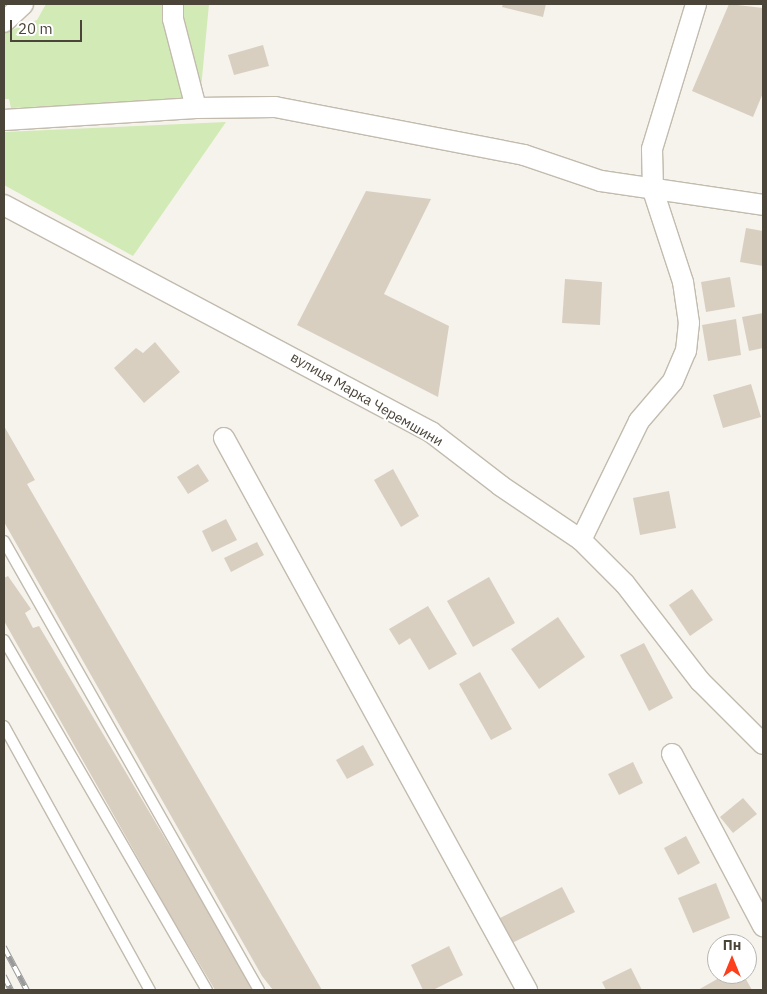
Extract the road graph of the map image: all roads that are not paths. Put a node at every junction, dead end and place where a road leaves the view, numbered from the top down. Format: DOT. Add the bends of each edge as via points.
graph roads {
  1 [pos="23,4"];
  2 [pos="173,4"];
  3 [pos="696,4"];
  4 [pos="4,22"];
  5 [pos="196,108"];
  6 [pos="4,120"];
  7 [pos="653,190"];
  8 [pos="4,205"];
  9 [pos="763,205"];
  10 [pos="224,438"];
  11 [pos="581,540"];
  12 [pos="4,541"];
  13 [pos="4,640"];
  14 [pos="4,726"];
  15 [pos="763,744"];
  16 [pos="672,754"];
  17 [pos="763,926"];
  18 [pos="150,990"];
  19 [pos="206,990"];
  20 [pos="259,990"];
  21 [pos="527,990"];
  1 -- 4 [label="street"];
  2 -- 5 [label="street" via="173,19"];
  3 -- 7 [label="street" via="652,149"];
  5 -- 6 [label="street"];
  5 -- 7 [label="street" via="275,108 524,155 601,180"];
  7 -- 9 [label="street"];
  7 -- 11 [label="street" via="683,282 689,323 686,351 673,381 639,421"];
  8 -- 11 [label="street, вулиця Марка Черемшини" via="431,432 501,486"];
  10 -- 21 [label="street"];
  11 -- 15 [label="street, вулиця Марка Черемшини" via="625,584 700,681"];
  12 -- 20 [label="lane"];
  13 -- 19 [label="lane"];
  14 -- 18 [label="lane"];
  16 -- 17 [label="street"];
}
